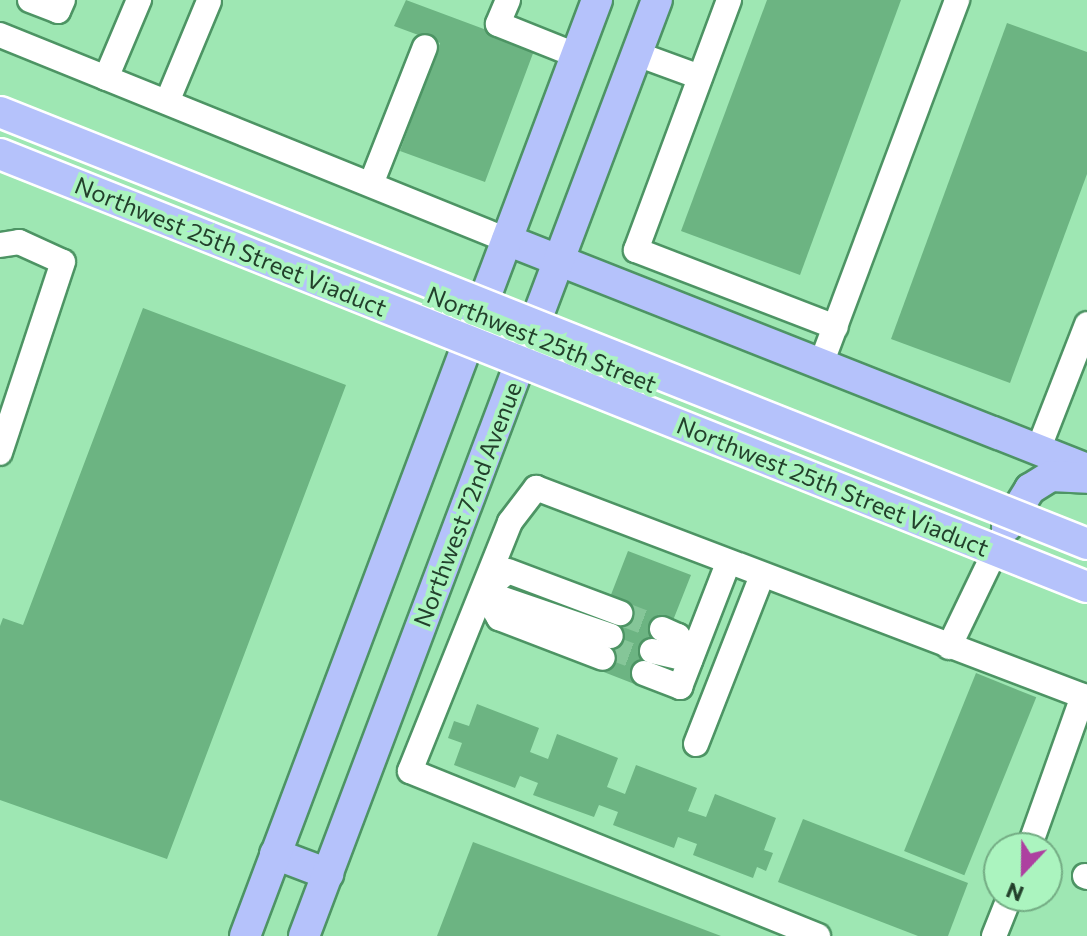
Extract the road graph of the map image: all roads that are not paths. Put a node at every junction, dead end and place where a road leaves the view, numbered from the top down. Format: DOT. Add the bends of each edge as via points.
graph roads {
  1 [pos="30,0"];
  2 [pos="63,0"];
  3 [pos="139,0"];
  4 [pos="508,0"];
  5 [pos="597,0"];
  6 [pos="657,0"];
  7 [pos="729,0"];
  8 [pos="957,0"];
  9 [pos="209,1"];
  10 [pos="0,35"];
  11 [pos="425,47"];
  12 [pos="637,54"];
  13 [pos="576,55"];
  14 [pos="700,77"];
  15 [pos="106,78"];
  16 [pos="167,102"];
  17 [pos="0,113"];
  18 [pos="0,154"];
  19 [pos="371,184"];
  20 [pos="507,240"];
  21 [pos="0,245"];
  22 [pos="559,259"];
  23 [pos="478,315"];
  24 [pos="1087,324"];
  25 [pos="836,327"];
  26 [pos="530,335"];
  27 [pos="821,364"];
  28 [pos="1038,450"];
  29 [pos="0,453"];
  30 [pos="1087,469"];
  31 [pos="1087,478"];
  32 [pos="1007,526"];
  33 [pos="1087,544"];
  34 [pos="1087,558"];
  35 [pos="728,563"];
  36 [pos="762,576"];
  37 [pos="1087,587"];
  38 [pos="483,592"];
  39 [pos="949,647"];
  40 [pos="690,660"];
  41 [pos="696,744"];
  42 [pos="372,757"];
  43 [pos="410,771"];
  44 [pos="1035,832"];
  45 [pos="275,854"];
  46 [pos="328,874"];
  47 [pos="1004,912"];
  48 [pos="306,935"];
  49 [pos="245,936"];
  50 [pos="818,936"];
  51 [pos="994,936"];
  1 -- 2 [label="street" via="58,11"];
  3 -- 15 [label="street"];
  4 -- 13 [label="street" via="498,24"];
  5 -- 13 [label="main road"];
  6 -- 12 [label="main road, Northwest 72nd Avenue"];
  7 -- 14 [label="street"];
  8 -- 25 [label="street"];
  9 -- 16 [label="street"];
  10 -- 15 [label="street"];
  11 -- 19 [label="street"];
  12 -- 14 [label="street"];
  12 -- 22 [label="main road, Northwest 72nd Avenue"];
  13 -- 20 [label="main road"];
  14 -- 25 [label="street" via="636,250"];
  15 -- 16 [label="street"];
  16 -- 19 [label="street"];
  17 -- 23 [label="street, Northwest 25th Street"];
  17 -- 33 [label="main road, Northwest 25th Street Viaduct, bridge"];
  18 -- 37 [label="main road, Northwest 25th Street Viaduct, bridge"];
  19 -- 20 [label="street"];
  20 -- 22 [label="main road"];
  20 -- 23 [label="main road"];
  21 -- 29 [label="street" via="19,242 63,262"];
  22 -- 26 [label="main road, Northwest 72nd Avenue"];
  22 -- 27 [label="main road"];
  23 -- 26 [label="main road, Northwest 25th Street"];
  23 -- 45 [label="main road"];
  24 -- 28 [label="street"];
  25 -- 27 [label="street"];
  26 -- 32 [label="main road, Northwest 25th Street"];
  26 -- 42 [label="main road, Northwest 72nd Avenue"];
  27 -- 28 [label="main road"];
  28 -- 30 [label="main road"];
  31 -- 32 [label="main road" via="1051,476 1030,489"];
  32 -- 34 [label="main road, Northwest 25th Street"];
  32 -- 39 [label="street" via="961,634"];
  35 -- 36 [label="street"];
  35 -- 38 [label="street" via="536,488 510,522"];
  35 -- 40 [label="street"];
  36 -- 39 [label="street"];
  36 -- 41 [label="street"];
  38 -- 38 [label="street" via="499,618 611,635 511,584"];
  38 -- 43 [label="street"];
  39 -- 44 [label="street" via="1083,696"];
  40 -- 40 [label="street" via="680,687 653,651"];
  42 -- 43 [label="street"];
  42 -- 46 [label="main road, Northwest 72nd Avenue"];
  43 -- 50 [label="street"];
  45 -- 46 [label="main road"];
  45 -- 49 [label="main road"];
  46 -- 48 [label="main road, Northwest 72nd Avenue"];
  47 -- 51 [label="street"];
}
